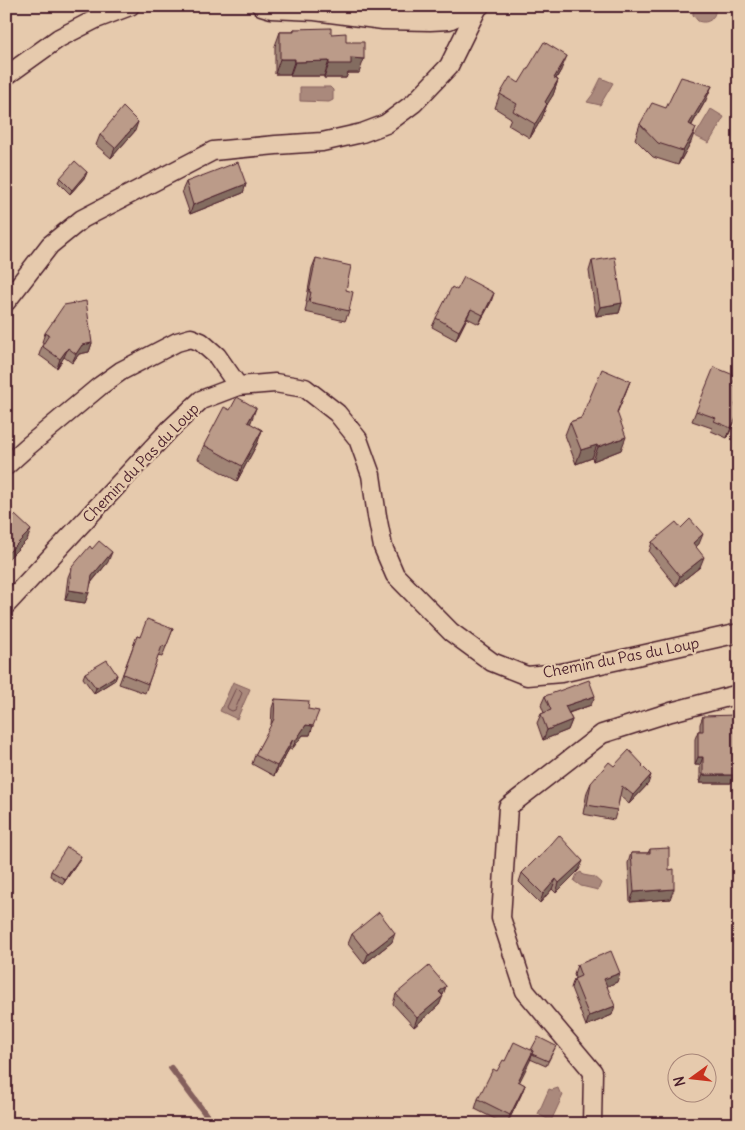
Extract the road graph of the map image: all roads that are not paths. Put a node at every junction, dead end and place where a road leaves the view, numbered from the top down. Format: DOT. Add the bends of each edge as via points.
graph roads {
  1 [pos="130,6"];
  2 [pos="261,6"];
  3 [pos="479,7"];
  4 [pos="6,76"];
  5 [pos="6,302"];
  6 [pos="238,386"];
  7 [pos="6,466"];
  8 [pos="6,605"];
  9 [pos="739,633"];
  10 [pos="739,694"];
  11 [pos="592,1124"];
  1 -- 4 [label="street" via="59,38"];
  2 -- 3 [label="street" via="383,20 430,21 449,20"];
  3 -- 5 [label="street" via="449,66 414,104 386,124 322,142 213,151 82,219 50,246"];
  6 -- 7 [label="street" via="217,356 201,342 191,338 177,342 121,371 100,386"];
  6 -- 8 [label="street, Chemin du Pas du Loup" via="201,400 170,429"];
  6 -- 9 [label="street, Chemin du Pas du Loup" via="275,383 306,388 337,413 358,439 371,475 383,547 395,575 451,632 492,662 526,676 560,672"];
  10 -- 11 [label="street" via="602,734 508,807 501,918 524,991 593,1072"];
}
